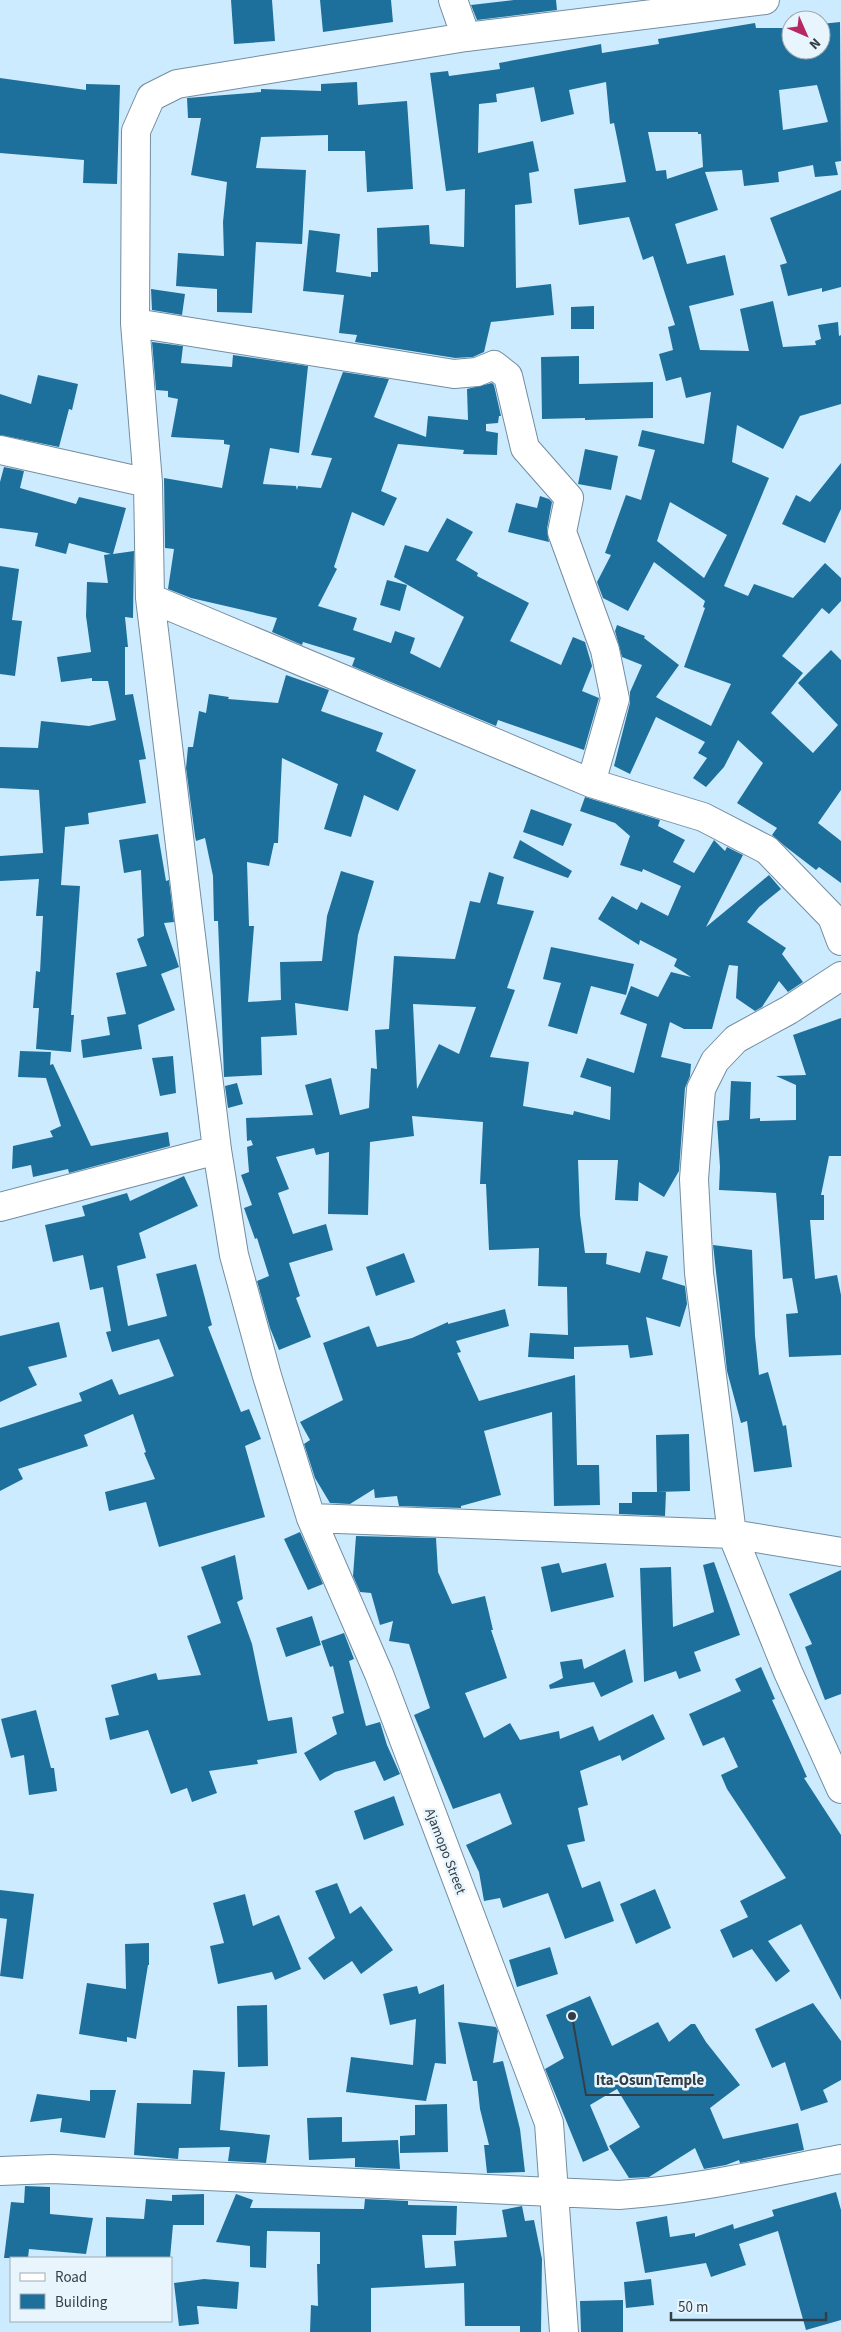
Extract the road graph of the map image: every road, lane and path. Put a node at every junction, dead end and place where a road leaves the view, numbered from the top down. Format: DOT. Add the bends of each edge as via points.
graph roads {
  1 [pos="453,0"];
  2 [pos="766,0"];
  3 [pos="466,37"];
  4 [pos="135,323"];
  5 [pos="0,450"];
  6 [pos="148,483"];
  7 [pos="150,598"];
  8 [pos="591,783"];
  9 [pos="841,941"];
  10 [pos="841,976"];
  11 [pos="217,1150"];
  12 [pos="0,1207"];
  13 [pos="311,1518"];
  14 [pos="732,1534"];
  15 [pos="841,1552"];
  16 [pos="841,1789"];
  17 [pos="841,2159"];
  18 [pos="0,2171"];
  19 [pos="554,2191"];
  20 [pos="564,2332"];
  1 -- 3 [label="street"];
  2 -- 3 [label="street, Ajamopo Street"];
  3 -- 4 [label="street, Ajamopo Street" via="177,84 151,97 136,131"];
  4 -- 6 [label="street, Ajamopo Street"];
  4 -- 8 [label="street" via="454,374 477,372 494,365 508,376 525,448 569,498 562,532 605,650 615,698"];
  5 -- 6 [label="street"];
  6 -- 7 [label="street, Ajamopo Street"];
  7 -- 8 [label="street"];
  7 -- 11 [label="street, Ajamopo Street"];
  8 -- 9 [label="street" via="702,817 767,850 832,917"];
  10 -- 14 [label="street" via="736,1039 715,1061 701,1088 694,1179 699,1273"];
  11 -- 12 [label="street"];
  11 -- 13 [label="street, Ajamopo Street" via="234,1256"];
  13 -- 14 [label="street"];
  13 -- 19 [label="street, Ajamopo Street" via="379,1674 549,2123"];
  14 -- 15 [label="street"];
  14 -- 16 [label="street" via="788,1672"];
  17 -- 19 [label="street" via="659,2192 619,2195"];
  18 -- 19 [label="street" via="52,2169"];
  19 -- 20 [label="street, Ajamopo Street"];
}
